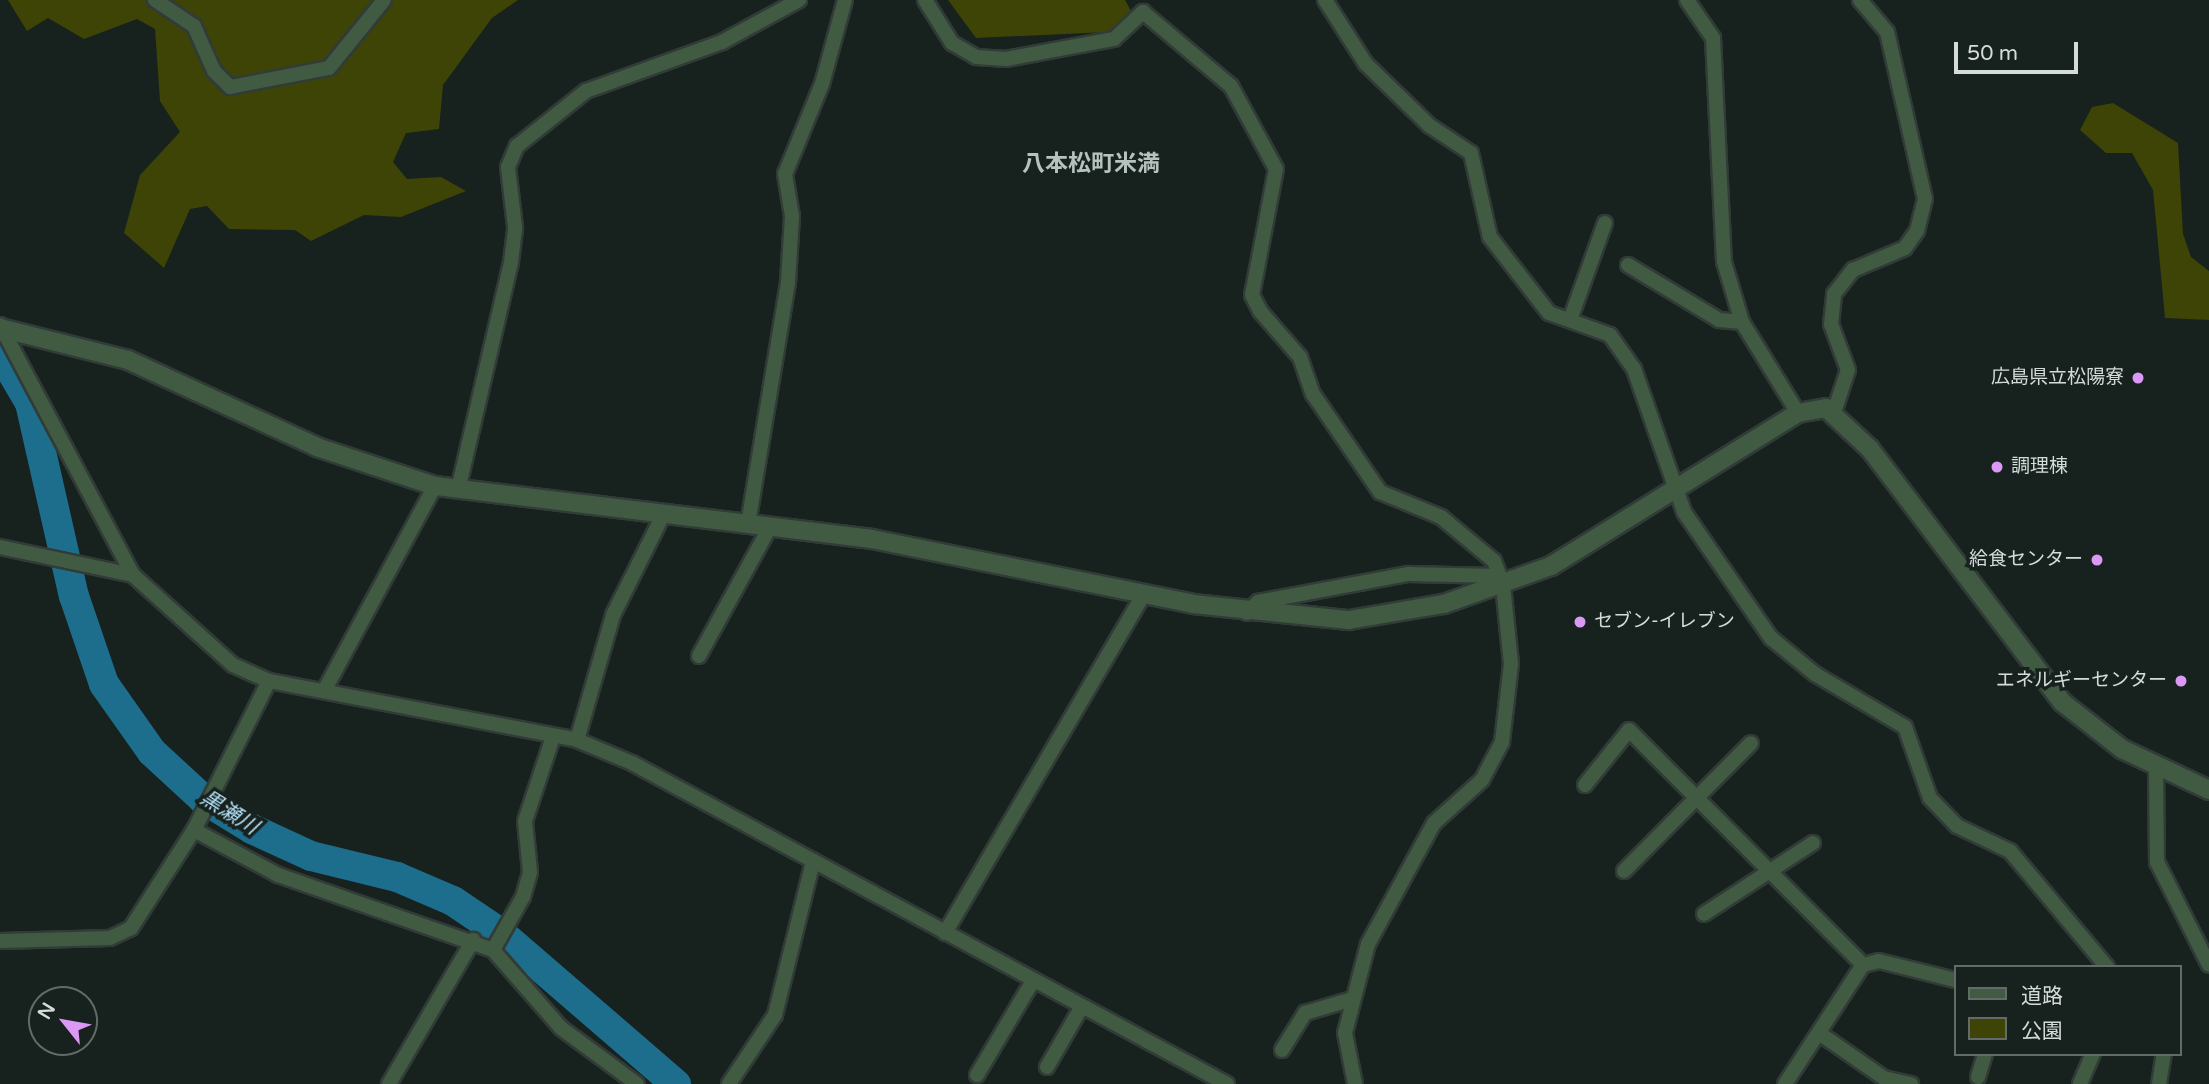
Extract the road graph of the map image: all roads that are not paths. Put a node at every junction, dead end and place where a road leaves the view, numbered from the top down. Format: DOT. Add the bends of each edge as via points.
graph roads {
  1 [pos="155,0"];
  2 [pos="384,0"];
  3 [pos="799,0"];
  4 [pos="845,0"];
  5 [pos="925,0"];
  6 [pos="1325,0"];
  7 [pos="1687,0"];
  8 [pos="1860,0"];
  9 [pos="1139,6"];
  10 [pos="1605,223"];
  11 [pos="1628,265"];
  12 [pos="1570,320"];
  13 [pos="1742,322"];
  14 [pos="2,328"];
  15 [pos="1834,412"];
  16 [pos="1798,413"];
  17 [pos="435,486"];
  18 [pos="1680,487"];
  19 [pos="458,490"];
  20 [pos="663,517"];
  21 [pos="748,524"];
  22 [pos="770,527"];
  23 [pos="0,547"];
  24 [pos="133,575"];
  25 [pos="1501,580"];
  26 [pos="1143,594"];
  27 [pos="1247,613"];
  28 [pos="699,656"];
  29 [pos="269,681"];
  30 [pos="324,691"];
  31 [pos="553,737"];
  32 [pos="577,740"];
  33 [pos="1751,743"];
  34 [pos="2156,769"];
  35 [pos="1585,785"];
  36 [pos="2209,790"];
  37 [pos="1699,794"];
  38 [pos="196,827"];
  39 [pos="1813,843"];
  40 [pos="813,861"];
  41 [pos="1773,868"];
  42 [pos="1624,871"];
  43 [pos="1704,914"];
  44 [pos="945,933"];
  45 [pos="473,940"];
  46 [pos="0,941"];
  47 [pos="493,950"];
  48 [pos="1863,965"];
  49 [pos="2105,965"];
  50 [pos="2209,965"];
  51 [pos="1954,979"];
  52 [pos="1031,984"];
  53 [pos="1349,1000"];
  54 [pos="1082,1008"];
  55 [pos="1819,1033"];
  56 [pos="1282,1050"];
  57 [pos="1984,1056"];
  58 [pos="2092,1056"];
  59 [pos="2164,1056"];
  60 [pos="1047,1068"];
  61 [pos="977,1075"];
  62 [pos="1978,1077"];
  63 [pos="389,1084"];
  64 [pos="638,1084"];
  65 [pos="729,1084"];
  66 [pos="1227,1084"];
  67 [pos="1356,1084"];
  68 [pos="1785,1084"];
  69 [pos="1911,1084"];
  70 [pos="2080,1084"];
  71 [pos="2159,1084"];
  1 -- 2 [label="street" via="194,26 214,71 230,87 329,68"];
  3 -- 19 [label="street" via="722,42 586,91 517,146 508,167 515,227 511,262"];
  4 -- 21 [label="street" via="822,84 785,174 792,216 788,283"];
  5 -- 9 [label="street" via="952,43 976,57 996,59 1114,39"];
  6 -- 12 [label="street" via="1366,64 1430,126 1471,153 1490,237 1549,313"];
  7 -- 13 [label="street" via="1713,38 1719,225"];
  8 -- 15 [label="street" via="1887,32 1925,199 1917,231 1905,248 1853,270 1834,294 1831,324 1848,370"];
  9 -- 25 [label="street" via="1231,86 1276,169 1252,295 1300,357 1312,394 1356,465 1380,492 1460,530 1494,561"];
  10 -- 12 [label="street"];
  11 -- 13 [label="street" via="1718,320"];
  12 -- 18 [label="street" via="1610,335 1634,369"];
  13 -- 16 [label="street"];
  14 -- 17 [label="street" via="128,360 328,452"];
  14 -- 24 [label="street"];
  15 -- 16 [label="street" via="1811,407"];
  15 -- 34 [label="street" via="1870,449 2062,702"];
  16 -- 18 [label="street"];
  17 -- 19 [label="street"];
  17 -- 30 [label="street"];
  18 -- 25 [label="street" via="1551,566"];
  18 -- 49 [label="street" via="1684,512 1771,638 1815,674 1905,727 1930,798 1957,827 2010,850"];
  19 -- 20 [label="street"];
  20 -- 21 [label="street"];
  20 -- 32 [label="street" via="613,615"];
  21 -- 22 [label="street"];
  22 -- 26 [label="street" via="872,539"];
  22 -- 28 [label="street"];
  23 -- 24 [label="street"];
  24 -- 29 [label="street" via="233,665"];
  25 -- 27 [label="street" via="1444,604 1349,620"];
  25 -- 27 [label="street" via="1408,574 1258,602"];
  25 -- 53 [label="street" via="1511,664 1502,742 1482,780 1434,823 1368,944"];
  26 -- 27 [label="street"];
  26 -- 44 [label="street"];
  29 -- 30 [label="street"];
  29 -- 38 [label="street"];
  30 -- 31 [label="street"];
  31 -- 32 [label="street"];
  31 -- 47 [label="street" via="525,821 530,872 512,919"];
  32 -- 40 [label="street" via="632,763"];
  33 -- 37 [label="street"];
  34 -- 36 [label="street"];
  34 -- 50 [label="street" via="2158,862"];
  35 -- 37 [label="street" via="1629,730"];
  37 -- 41 [label="street"];
  37 -- 42 [label="street"];
  38 -- 45 [label="street" via="278,875"];
  38 -- 46 [label="street" via="131,928 110,938"];
  39 -- 41 [label="street"];
  40 -- 44 [label="street"];
  40 -- 65 [label="street" via="775,1015"];
  41 -- 43 [label="street"];
  41 -- 48 [label="street"];
  44 -- 52 [label="street"];
  45 -- 47 [label="street"];
  45 -- 63 [label="street"];
  47 -- 64 [label="street" via="561,1028"];
  48 -- 51 [label="street" via="1879,961"];
  48 -- 55 [label="street"];
  52 -- 54 [label="street"];
  52 -- 61 [label="street"];
  53 -- 56 [label="street" via="1305,1013"];
  53 -- 67 [label="street" via="1345,1033"];
  54 -- 60 [label="street"];
  54 -- 66 [label="street"];
  55 -- 68 [label="street"];
  55 -- 69 [label="street" via="1884,1078"];
  57 -- 62 [label="street"];
  58 -- 70 [label="street"];
  59 -- 71 [label="street"];
}
